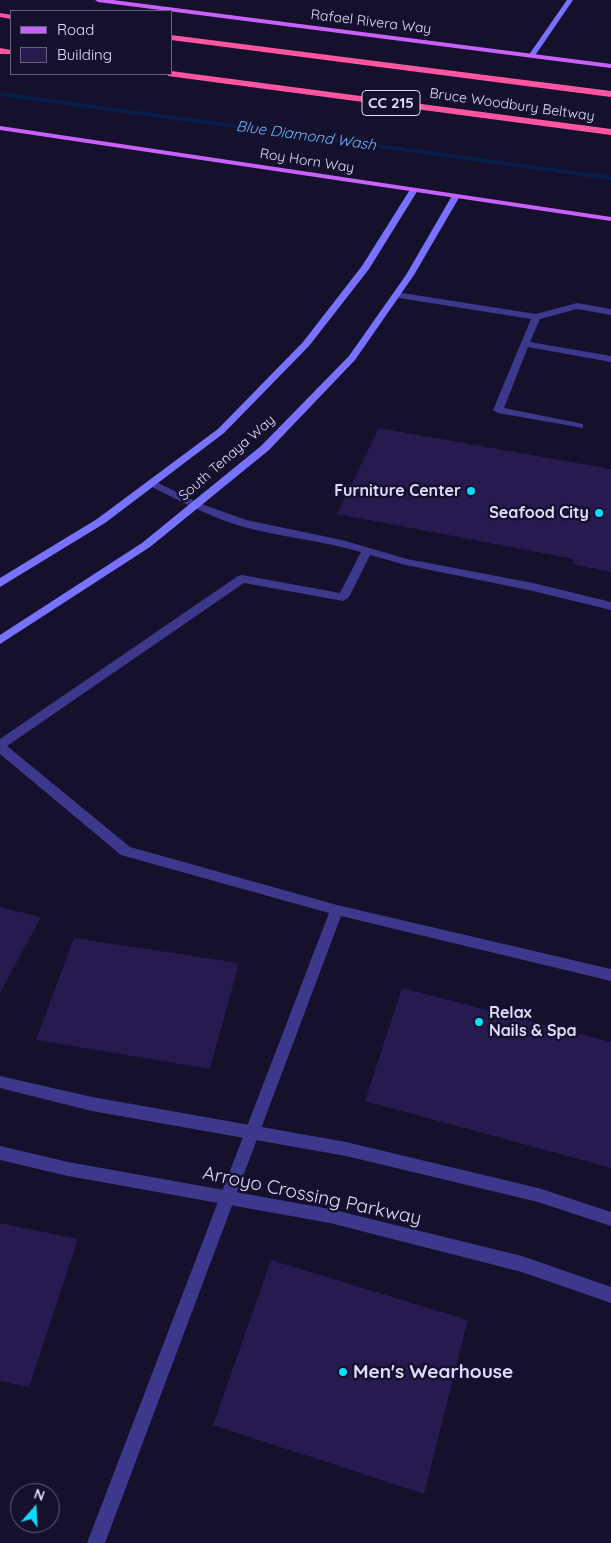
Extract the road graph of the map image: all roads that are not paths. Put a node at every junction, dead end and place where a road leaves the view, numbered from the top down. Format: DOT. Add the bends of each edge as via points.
graph roads {
  1 [pos="98,0"];
  2 [pos="570,0"];
  3 [pos="172,37"];
  4 [pos="532,56"];
  5 [pos="611,66"];
  6 [pos="172,74"];
  7 [pos="611,94"];
  8 [pos="0,128"];
  9 [pos="611,132"];
  10 [pos="414,190"];
  11 [pos="456,196"];
  12 [pos="611,219"];
  13 [pos="396,295"];
  14 [pos="611,312"];
  15 [pos="536,316"];
  16 [pos="525,344"];
  17 [pos="611,359"];
  18 [pos="580,426"];
  19 [pos="152,483"];
  20 [pos="195,505"];
  21 [pos="367,550"];
  22 [pos="0,583"];
  23 [pos="611,606"];
  24 [pos="0,640"];
  25 [pos="0,746"];
  26 [pos="337,910"];
  27 [pos="611,975"];
  28 [pos="0,1082"];
  29 [pos="254,1132"];
  30 [pos="0,1153"];
  31 [pos="228,1198"];
  32 [pos="611,1219"];
  33 [pos="611,1295"];
  34 [pos="96,1543"];
  1 -- 4 [label="main road, Rafael Rivera Way"];
  2 -- 4 [label="street"];
  3 -- 7 [label="highway, Bruce Woodbury Beltway / CC 215"];
  4 -- 5 [label="main road, Rafael Rivera Way"];
  6 -- 9 [label="highway, Bruce Woodbury Beltway / CC 215"];
  8 -- 10 [label="main road, Roy Horn Way"];
  10 -- 11 [label="main road, Roy Horn Way"];
  10 -- 19 [label="street, South Tenaya Way" via="366,267 306,344 221,431"];
  11 -- 12 [label="main road, Roy Horn Way"];
  11 -- 13 [label="street, South Tenaya Way"];
  13 -- 15 [label="street"];
  13 -- 20 [label="street, South Tenaya Way" via="346,365 265,448"];
  14 -- 15 [label="street" via="577,306"];
  15 -- 16 [label="street"];
  16 -- 17 [label="street"];
  16 -- 18 [label="street" via="498,410"];
  19 -- 20 [label="street"];
  19 -- 22 [label="street, South Tenaya Way" via="101,521"];
  20 -- 21 [label="street" via="243,523"];
  20 -- 24 [label="street, South Tenaya Way" via="146,545"];
  21 -- 23 [label="street" via="406,562"];
  21 -- 25 [label="street" via="343,597 242,579"];
  25 -- 26 [label="street" via="126,851"];
  26 -- 27 [label="street"];
  26 -- 29 [label="street"];
  28 -- 29 [label="street" via="92,1104"];
  29 -- 31 [label="street"];
  29 -- 32 [label="street" via="346,1149 538,1195"];
  30 -- 31 [label="street, Arroyo Crossing Parkway" via="68,1169"];
  31 -- 33 [label="street, Arroyo Crossing Parkway" via="330,1216 522,1264"];
  31 -- 34 [label="street"];
}
